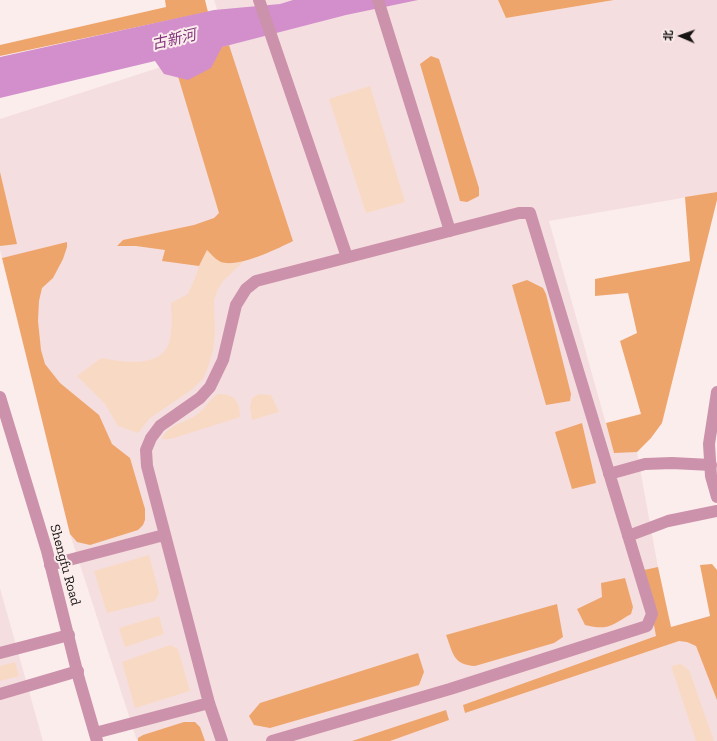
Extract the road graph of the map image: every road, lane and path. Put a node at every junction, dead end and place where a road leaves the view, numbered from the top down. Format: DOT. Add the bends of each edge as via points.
graph roads {
  1 [pos="259,0"];
  2 [pos="378,0"];
  3 [pos="450,231"];
  4 [pos="347,257"];
  5 [pos="717,392"];
  6 [pos="0,397"];
  7 [pos="711,465"];
  8 [pos="609,474"];
  9 [pos="717,497"];
  10 [pos="717,511"];
  11 [pos="164,535"];
  12 [pos="628,536"];
  13 [pos="50,565"];
  14 [pos="69,635"];
  15 [pos="0,654"];
  16 [pos="78,671"];
  17 [pos="0,694"];
  18 [pos="209,703"];
  19 [pos="96,737"];
  20 [pos="222,741"];
  21 [pos="272,741"];
  1 -- 4 [label="street"];
  2 -- 3 [label="street"];
  3 -- 4 [label="street"];
  3 -- 8 [label="street" via="519,213 530,213"];
  4 -- 11 [label="street" via="256,281 246,289 236,305 223,360 210,387 200,398 160,426 146,450 147,466"];
  5 -- 7 [label="street" via="709,444"];
  6 -- 13 [label="street, Shengfu Road"];
  7 -- 8 [label="street" via="645,464"];
  7 -- 9 [label="street"];
  8 -- 12 [label="street"];
  10 -- 12 [label="street" via="668,521"];
  11 -- 13 [label="street"];
  11 -- 18 [label="street"];
  12 -- 21 [label="street" via="652,614 647,626 450,689"];
  13 -- 14 [label="street, Shengfu Road"];
  14 -- 15 [label="street"];
  14 -- 16 [label="street, Shengfu Road"];
  16 -- 17 [label="street"];
  16 -- 19 [label="street, Shengfu Road"];
  18 -- 19 [label="street"];
  18 -- 20 [label="street"];
}
